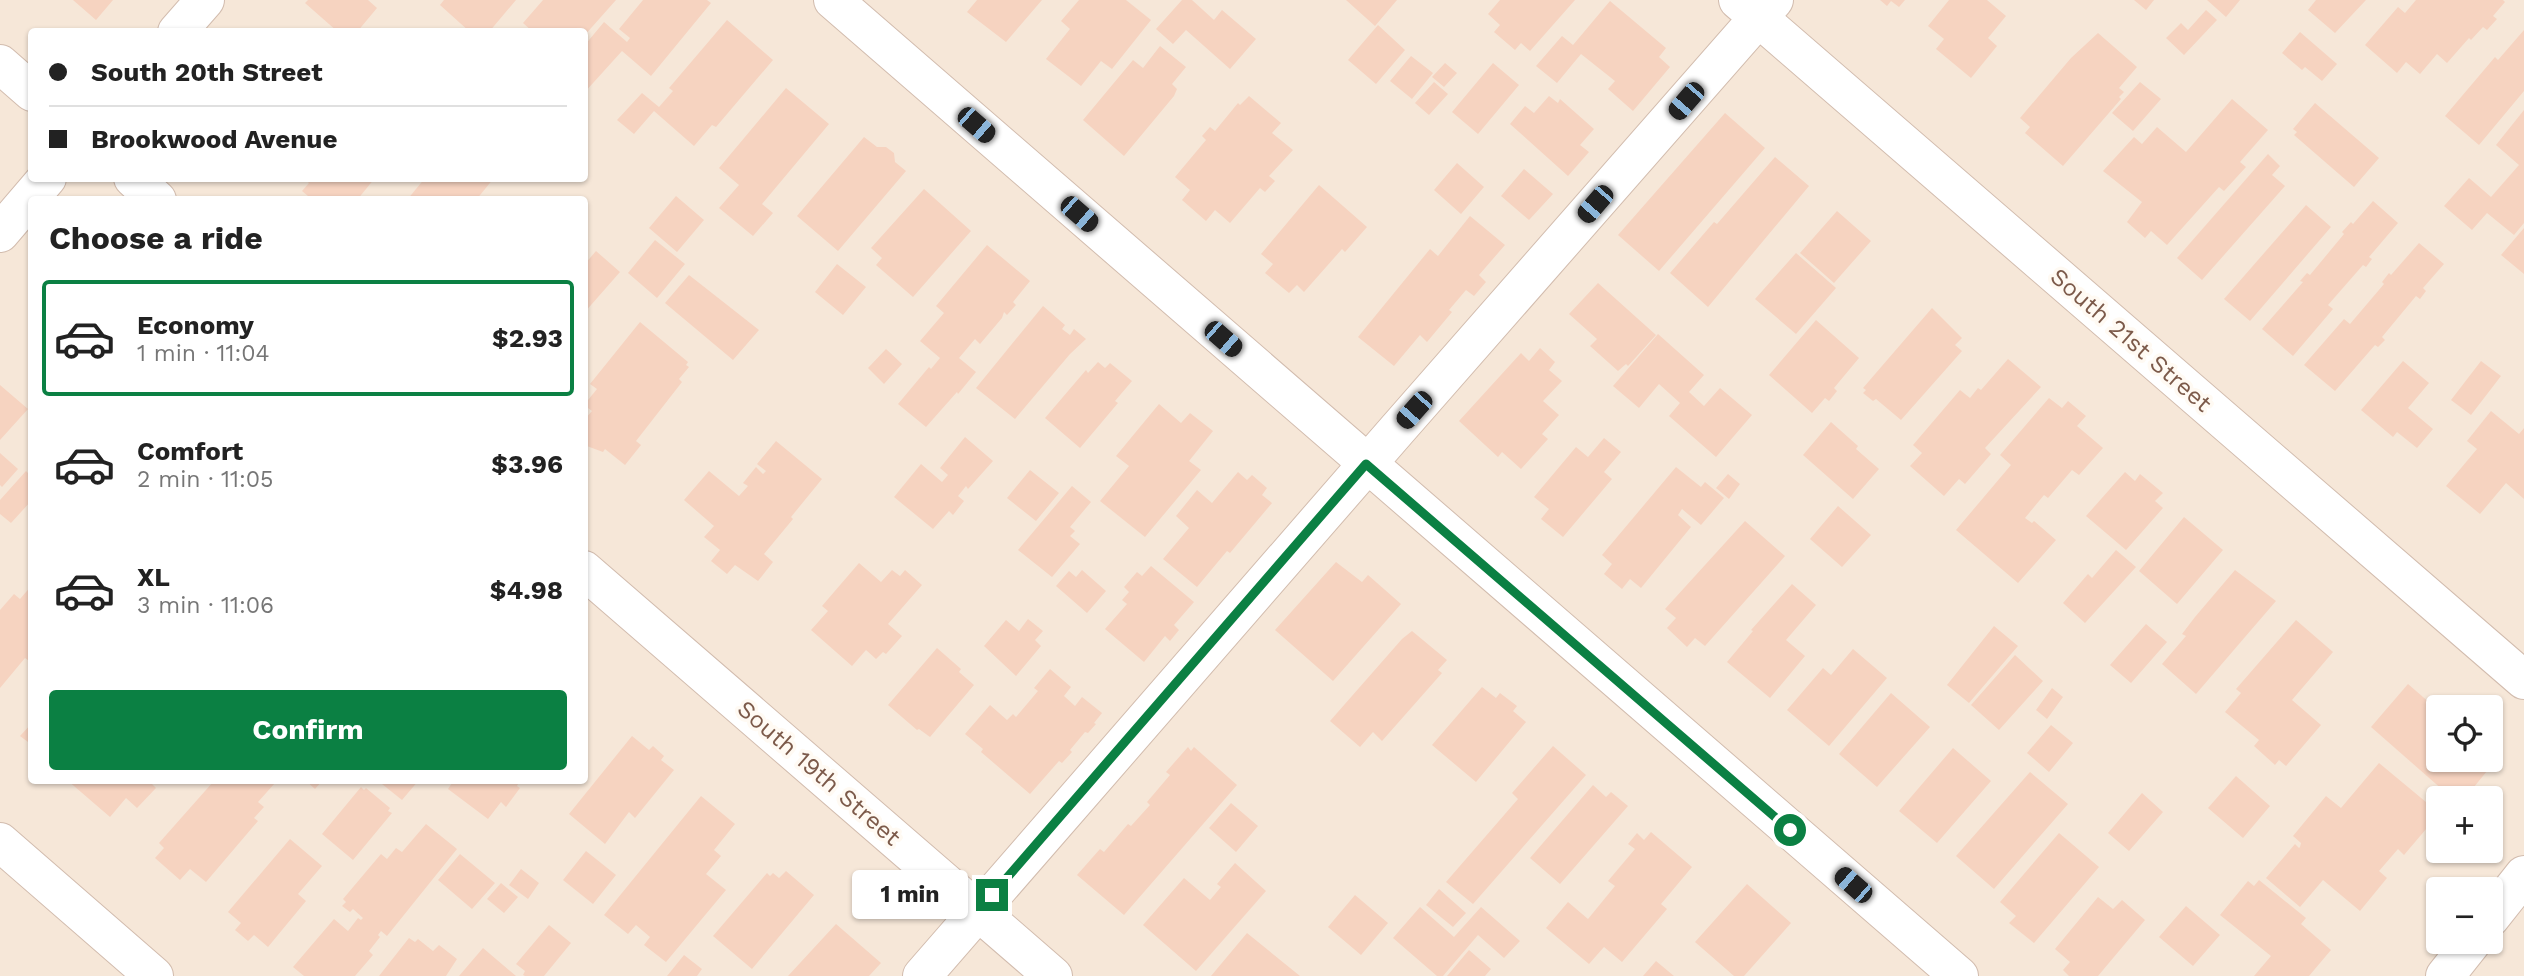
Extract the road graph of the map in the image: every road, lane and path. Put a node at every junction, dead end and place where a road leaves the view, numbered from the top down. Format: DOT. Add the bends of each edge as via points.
graph roads {
  1 [pos="205,0"];
  2 [pos="833,0"];
  3 [pos="1757,6"];
  4 [pos="180,28"];
  5 [pos="0,64"];
  6 [pos="28,88"];
  7 [pos="44,182"];
  8 [pos="137,182"];
  9 [pos="32,196"];
  10 [pos="153,196"];
  11 [pos="28,200"];
  12 [pos="0,233"];
  13 [pos="1366,464"];
  14 [pos="588,573"];
  15 [pos="2524,680"];
  16 [pos="0,842"];
  17 [pos="2524,875"];
  18 [pos="2503,902"];
  19 [pos="978,911"];
  20 [pos="2462,954"];
  21 [pos="154,976"];
  22 [pos="922,976"];
  23 [pos="1052,976"];
  24 [pos="1959,976"];
  25 [pos="2445,976"];
  1 -- 4 [label="street"];
  2 -- 13 [label="street"];
  3 -- 13 [label="street"];
  3 -- 15 [label="street, South 21st Street"];
  5 -- 6 [label="street"];
  7 -- 9 [label="street"];
  8 -- 10 [label="street"];
  11 -- 12 [label="street"];
  13 -- 19 [label="street"];
  13 -- 24 [label="street"];
  14 -- 19 [label="street, South 19th Street"];
  16 -- 21 [label="street"];
  17 -- 18 [label="street"];
  19 -- 22 [label="street"];
  19 -- 23 [label="street, South 19th Street"];
  20 -- 25 [label="street"];
}
